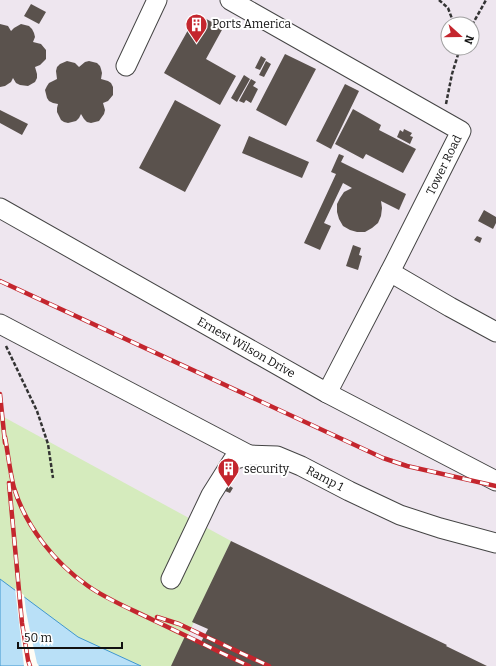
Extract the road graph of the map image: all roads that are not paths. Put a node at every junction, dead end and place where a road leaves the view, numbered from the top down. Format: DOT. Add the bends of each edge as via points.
graph roads {
  1 [pos="157,0"];
  2 [pos="230,0"];
  3 [pos="126,66"];
  4 [pos="0,208"];
  5 [pos="390,272"];
  6 [pos="2,332"];
  7 [pos="496,332"];
  8 [pos="328,393"];
  9 [pos="249,454"];
  10 [pos="496,481"];
  11 [pos="496,543"];
  12 [pos="171,579"];
  1 -- 3 [label="lane"];
  2 -- 5 [label="lane, Tower Road" via="461,131"];
  4 -- 8 [label="lane, Ernest Wilson Drive"];
  5 -- 7 [label="lane"];
  5 -- 8 [label="lane, Tower Road"];
  6 -- 9 [label="lane"];
  8 -- 10 [label="lane, Ernest Wilson Drive"];
  9 -- 11 [label="lane, Ramp 1" via="277,456 400,515"];
  9 -- 12 [label="lane, Ramp 1" via="233,460 211,495"];
}
